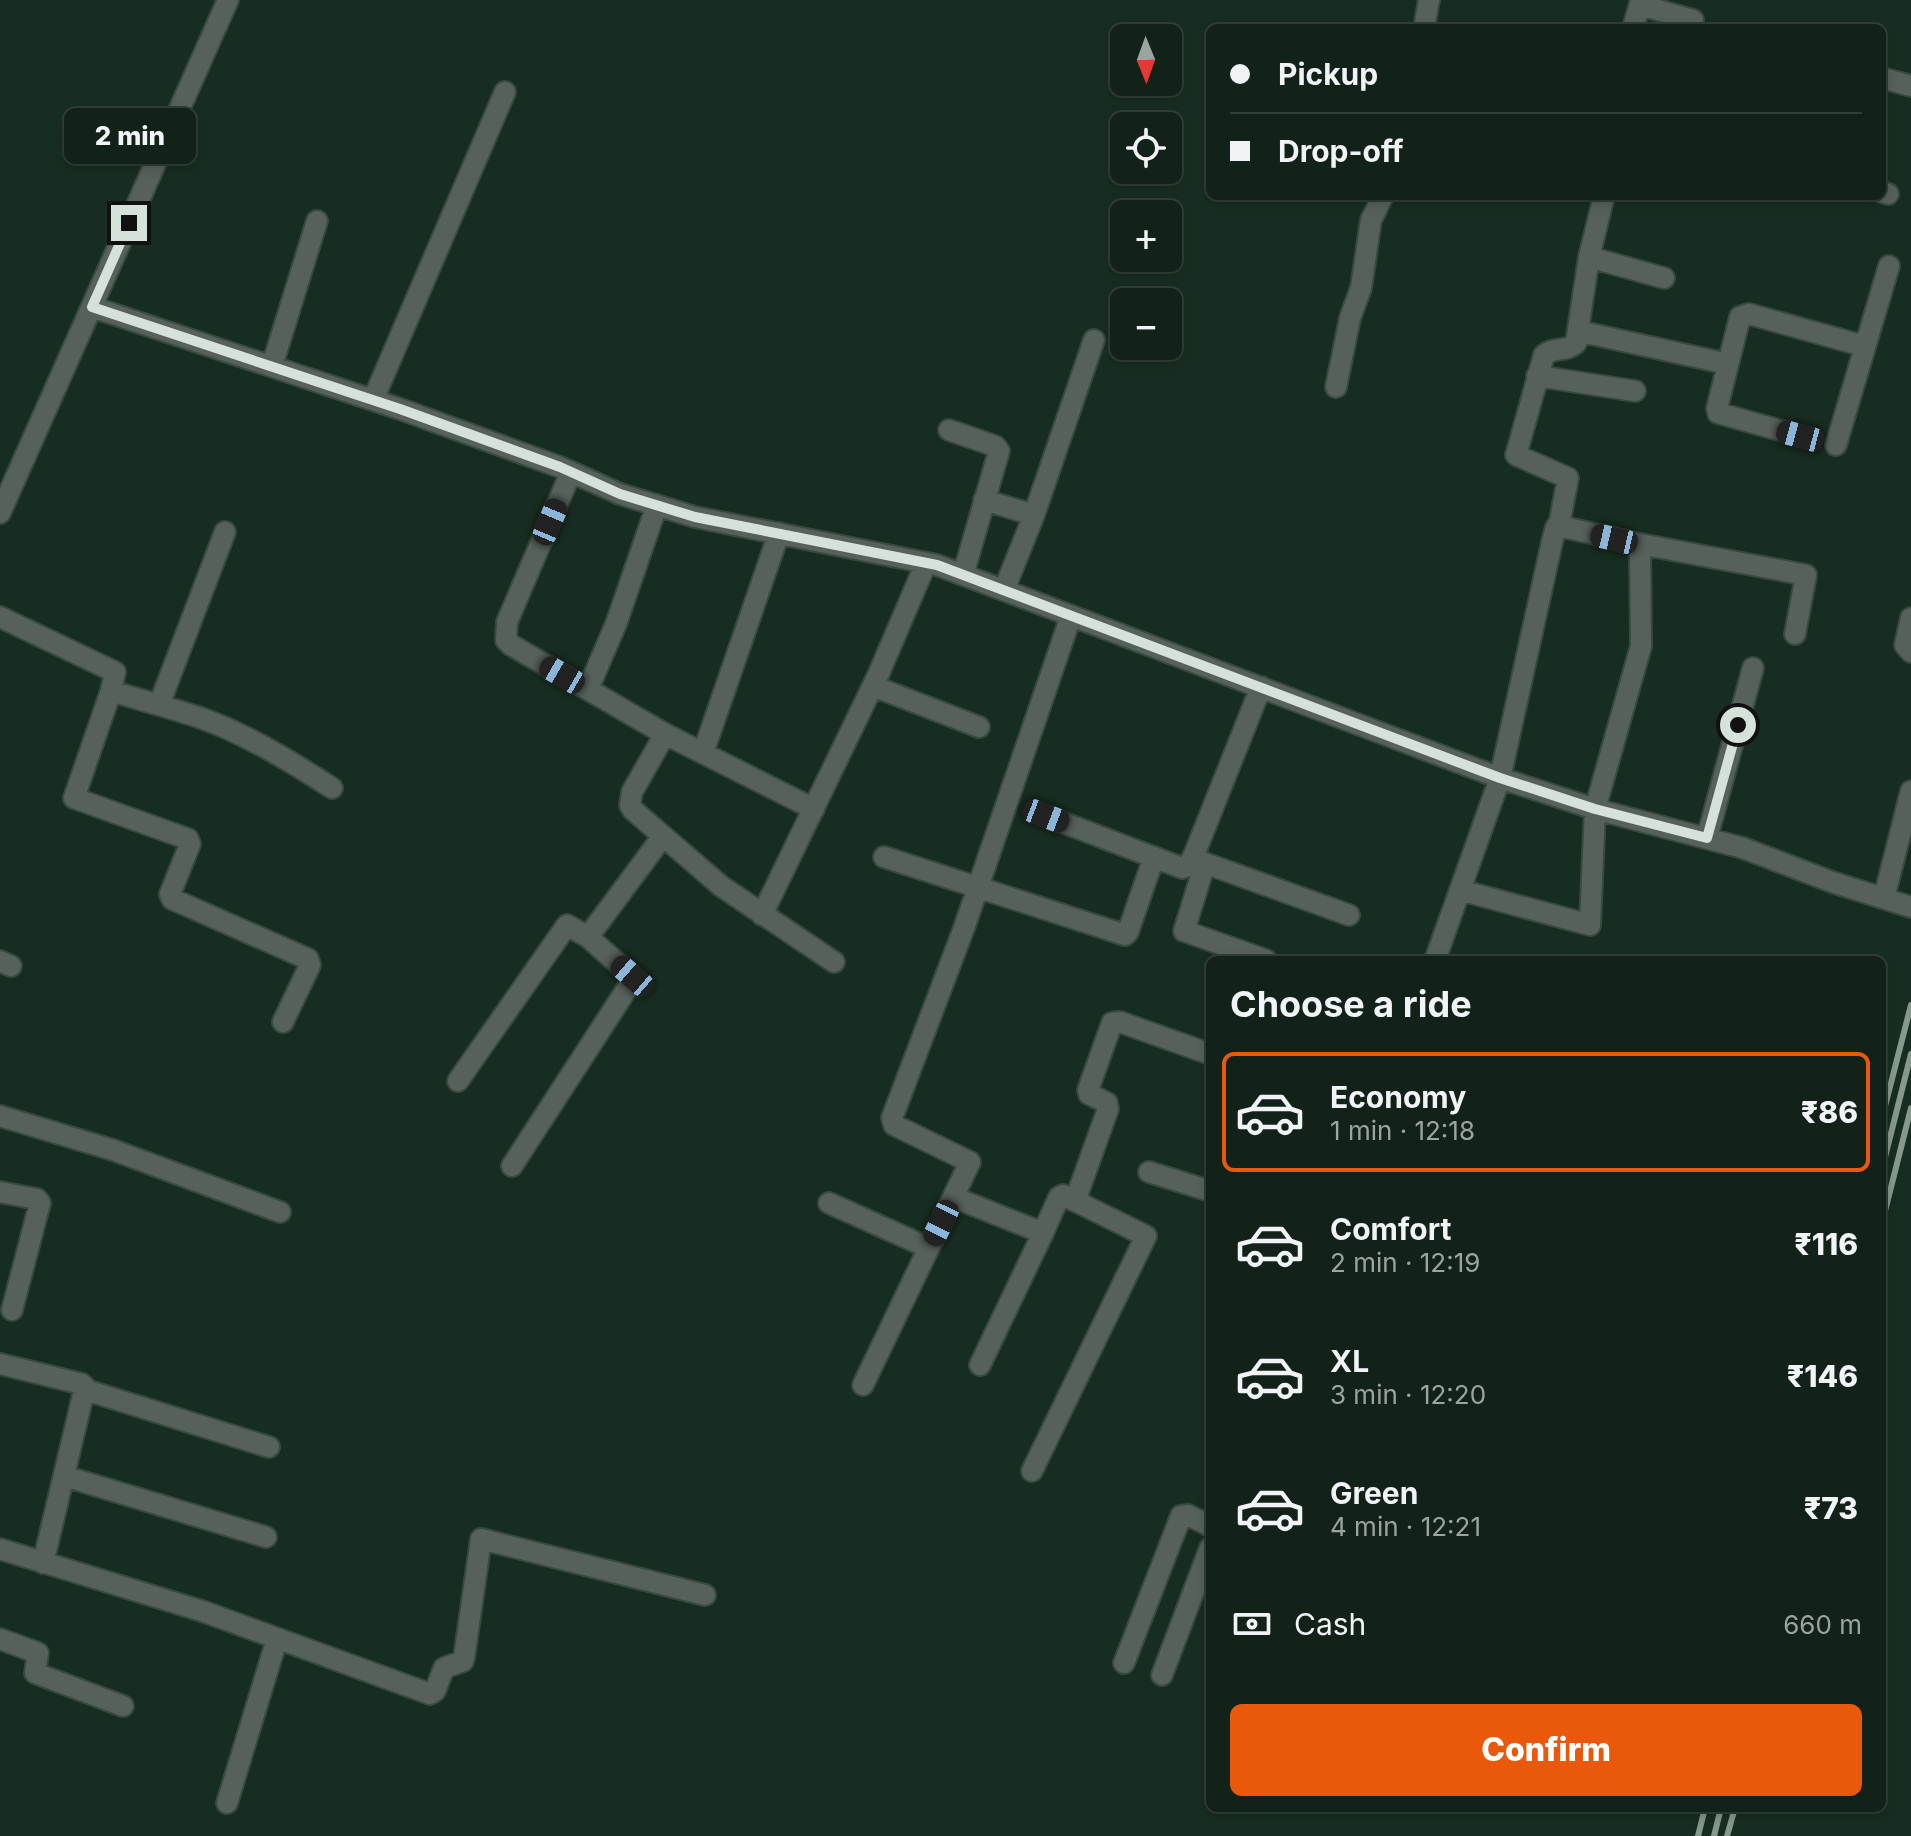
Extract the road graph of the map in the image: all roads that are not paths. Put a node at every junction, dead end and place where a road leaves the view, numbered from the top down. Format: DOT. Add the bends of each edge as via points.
graph roads {
  1 [pos="228,0"];
  2 [pos="1429,0"];
  3 [pos="1641,2"];
  4 [pos="1693,20"];
  5 [pos="1429,24"];
  6 [pos="1634,24"];
  7 [pos="1886,79"];
  8 [pos="1911,86"];
  9 [pos="505,92"];
  10 [pos="1381,200"];
  11 [pos="1603,200"];
  12 [pos="317,221"];
  13 [pos="1589,257"];
  14 [pos="1889,266"];
  15 [pos="1664,278"];
  16 [pos="92,307"];
  17 [pos="1578,331"];
  18 [pos="1094,340"];
  19 [pos="1864,346"];
  20 [pos="1728,364"];
  21 [pos="272,366"];
  22 [pos="1537,376"];
  23 [pos="1336,387"];
  24 [pos="1635,391"];
  25 [pos="373,400"];
  26 [pos="949,430"];
  27 [pos="1800,436"];
  28 [pos="1836,445"];
  29 [pos="571,472"];
  30 [pos="984,500"];
  31 [pos="657,505"];
  32 [pos="0,513"];
  33 [pos="1034,515"];
  34 [pos="1560,524"];
  35 [pos="225,532"];
  36 [pos="779,533"];
  37 [pos="1640,544"];
  38 [pos="926,563"];
  39 [pos="963,575"];
  40 [pos="1004,590"];
  41 [pos="1071,616"];
  42 [pos="0,617"];
  43 [pos="1911,618"];
  44 [pos="1795,634"];
  45 [pos="1911,652"];
  46 [pos="1753,668"];
  47 [pos="873,686"];
  48 [pos="1261,687"];
  49 [pos="588,689"];
  50 [pos="111,691"];
  51 [pos="159,705"];
  52 [pos="979,727"];
  53 [pos="665,734"];
  54 [pos="703,753"];
  55 [pos="1500,778"];
  56 [pos="332,788"];
  57 [pos="1911,791"];
  58 [pos="814,809"];
  59 [pos="1595,809"];
  60 [pos="1046,816"];
  61 [pos="663,836"];
  62 [pos="1707,838"];
  63 [pos="884,857"];
  64 [pos="1154,857"];
  65 [pos="1200,859"];
  66 [pos="978,889"];
  67 [pos="1460,890"];
  68 [pos="1884,898"];
  69 [pos="1911,907"];
  70 [pos="762,915"];
  71 [pos="1349,915"];
  72 [pos="588,937"];
  73 [pos="1255,956"];
  74 [pos="1436,956"];
  75 [pos="834,962"];
  76 [pos="283,1022"];
  77 [pos="1206,1053"];
  78 [pos="458,1081"];
  79 [pos="0,1116"];
  80 [pos="512,1166"];
  81 [pos="1149,1172"];
  82 [pos="1206,1190"];
  83 [pos="0,1192"];
  84 [pos="953,1197"];
  85 [pos="1075,1201"];
  86 [pos="829,1203"];
  87 [pos="280,1212"];
  88 [pos="1043,1233"];
  89 [pos="929,1248"];
  90 [pos="12,1310"];
  91 [pos="0,1364"];
  92 [pos="980,1365"];
  93 [pos="863,1385"];
  94 [pos="86,1390"];
  95 [pos="269,1447"];
  96 [pos="1032,1471"];
  97 [pos="64,1476"];
  98 [pos="1206,1524"];
  99 [pos="266,1537"];
  100 [pos="0,1550"];
  101 [pos="1206,1559"];
  102 [pos="43,1563"];
  103 [pos="705,1595"];
  104 [pos="0,1639"];
  105 [pos="277,1639"];
  106 [pos="1124,1663"];
  107 [pos="1162,1675"];
  108 [pos="123,1706"];
  109 [pos="227,1803"];
  1 -- 16 [label="street"];
  2 -- 5 [label="street"];
  3 -- 4 [label="street"];
  3 -- 6 [label="street"];
  7 -- 8 [label="street"];
  9 -- 25 [label="street"];
  10 -- 23 [label="street" via="1371,220 1361,288"];
  11 -- 13 [label="street"];
  12 -- 21 [label="street"];
  13 -- 15 [label="street"];
  13 -- 17 [label="street"];
  14 -- 19 [label="street"];
  16 -- 21 [label="street"];
  16 -- 32 [label="street"];
  17 -- 20 [label="street"];
  17 -- 22 [label="street" via="1574,346 1544,355"];
  18 -- 33 [label="street"];
  19 -- 20 [label="street" via="1745,313"];
  19 -- 28 [label="street"];
  20 -- 27 [label="street" via="1718,413"];
  21 -- 25 [label="street"];
  22 -- 24 [label="street"];
  22 -- 34 [label="street" via="1516,453 1568,478"];
  25 -- 29 [label="street"];
  26 -- 30 [label="street" via="998,448"];
  29 -- 31 [label="street"];
  29 -- 49 [label="street" via="504,632 511,645"];
  30 -- 33 [label="street"];
  30 -- 39 [label="street"];
  31 -- 36 [label="street"];
  31 -- 49 [label="street"];
  33 -- 40 [label="street"];
  34 -- 37 [label="street"];
  34 -- 55 [label="street"];
  35 -- 51 [label="street"];
  36 -- 38 [label="street"];
  36 -- 54 [label="street"];
  37 -- 44 [label="street" via="1805,574"];
  37 -- 59 [label="street" via="1639,657"];
  38 -- 39 [label="street"];
  38 -- 47 [label="street"];
  39 -- 40 [label="street"];
  40 -- 41 [label="street"];
  41 -- 48 [label="street"];
  41 -- 66 [label="street"];
  42 -- 50 [label="street" via="113,669"];
  43 -- 45 [label="street" via="1905,645"];
  46 -- 62 [label="street"];
  47 -- 52 [label="street"];
  47 -- 58 [label="street"];
  48 -- 55 [label="street"];
  48 -- 65 [label="street"];
  49 -- 53 [label="street"];
  50 -- 51 [label="street"];
  50 -- 76 [label="street" via="74,798 188,839 172,899 308,959 310,965"];
  51 -- 56 [label="street" via="234,732"];
  53 -- 54 [label="street"];
  53 -- 61 [label="street" via="630,805"];
  54 -- 58 [label="street"];
  55 -- 59 [label="street"];
  55 -- 67 [label="street"];
  57 -- 68 [label="street"];
  58 -- 70 [label="street"];
  59 -- 62 [label="street"];
  59 -- 67 [label="street" via="1590,925"];
  60 -- 64 [label="street"];
  61 -- 70 [label="street"];
  61 -- 72 [label="street"];
  62 -- 68 [label="street"];
  63 -- 66 [label="street"];
  64 -- 65 [label="street" via="1184,869"];
  64 -- 66 [label="street" via="1125,935"];
  65 -- 71 [label="street"];
  65 -- 73 [label="street" via="1184,931"];
  66 -- 84 [label="street" via="892,1118 894,1125 969,1161"];
  67 -- 74 [label="street"];
  68 -- 69 [label="street"];
  70 -- 75 [label="street"];
  72 -- 78 [label="street" via="567,925"];
  72 -- 80 [label="street" via="632,980"];
  77 -- 85 [label="street" via="1112,1023 1088,1090 1108,1109"];
  79 -- 87 [label="street" via="113,1150"];
  81 -- 82 [label="street"];
  83 -- 90 [label="street" via="40,1203"];
  84 -- 88 [label="street"];
  84 -- 89 [label="street"];
  85 -- 88 [label="street" via="1059,1197"];
  85 -- 96 [label="street" via="1146,1238"];
  86 -- 89 [label="street"];
  88 -- 92 [label="street"];
  89 -- 93 [label="street"];
  91 -- 94 [label="street" via="82,1384"];
  94 -- 95 [label="street"];
  94 -- 97 [label="street"];
  97 -- 99 [label="street"];
  97 -- 102 [label="street"];
  98 -- 106 [label="street" via="1181,1516"];
  100 -- 102 [label="street"];
  101 -- 107 [label="street"];
  102 -- 105 [label="street"];
  103 -- 105 [label="street" via="484,1539 479,1541 464,1658 444,1668 433,1693"];
  104 -- 108 [label="street" via="38,1653 35,1673"];
  105 -- 109 [label="street"];
}
